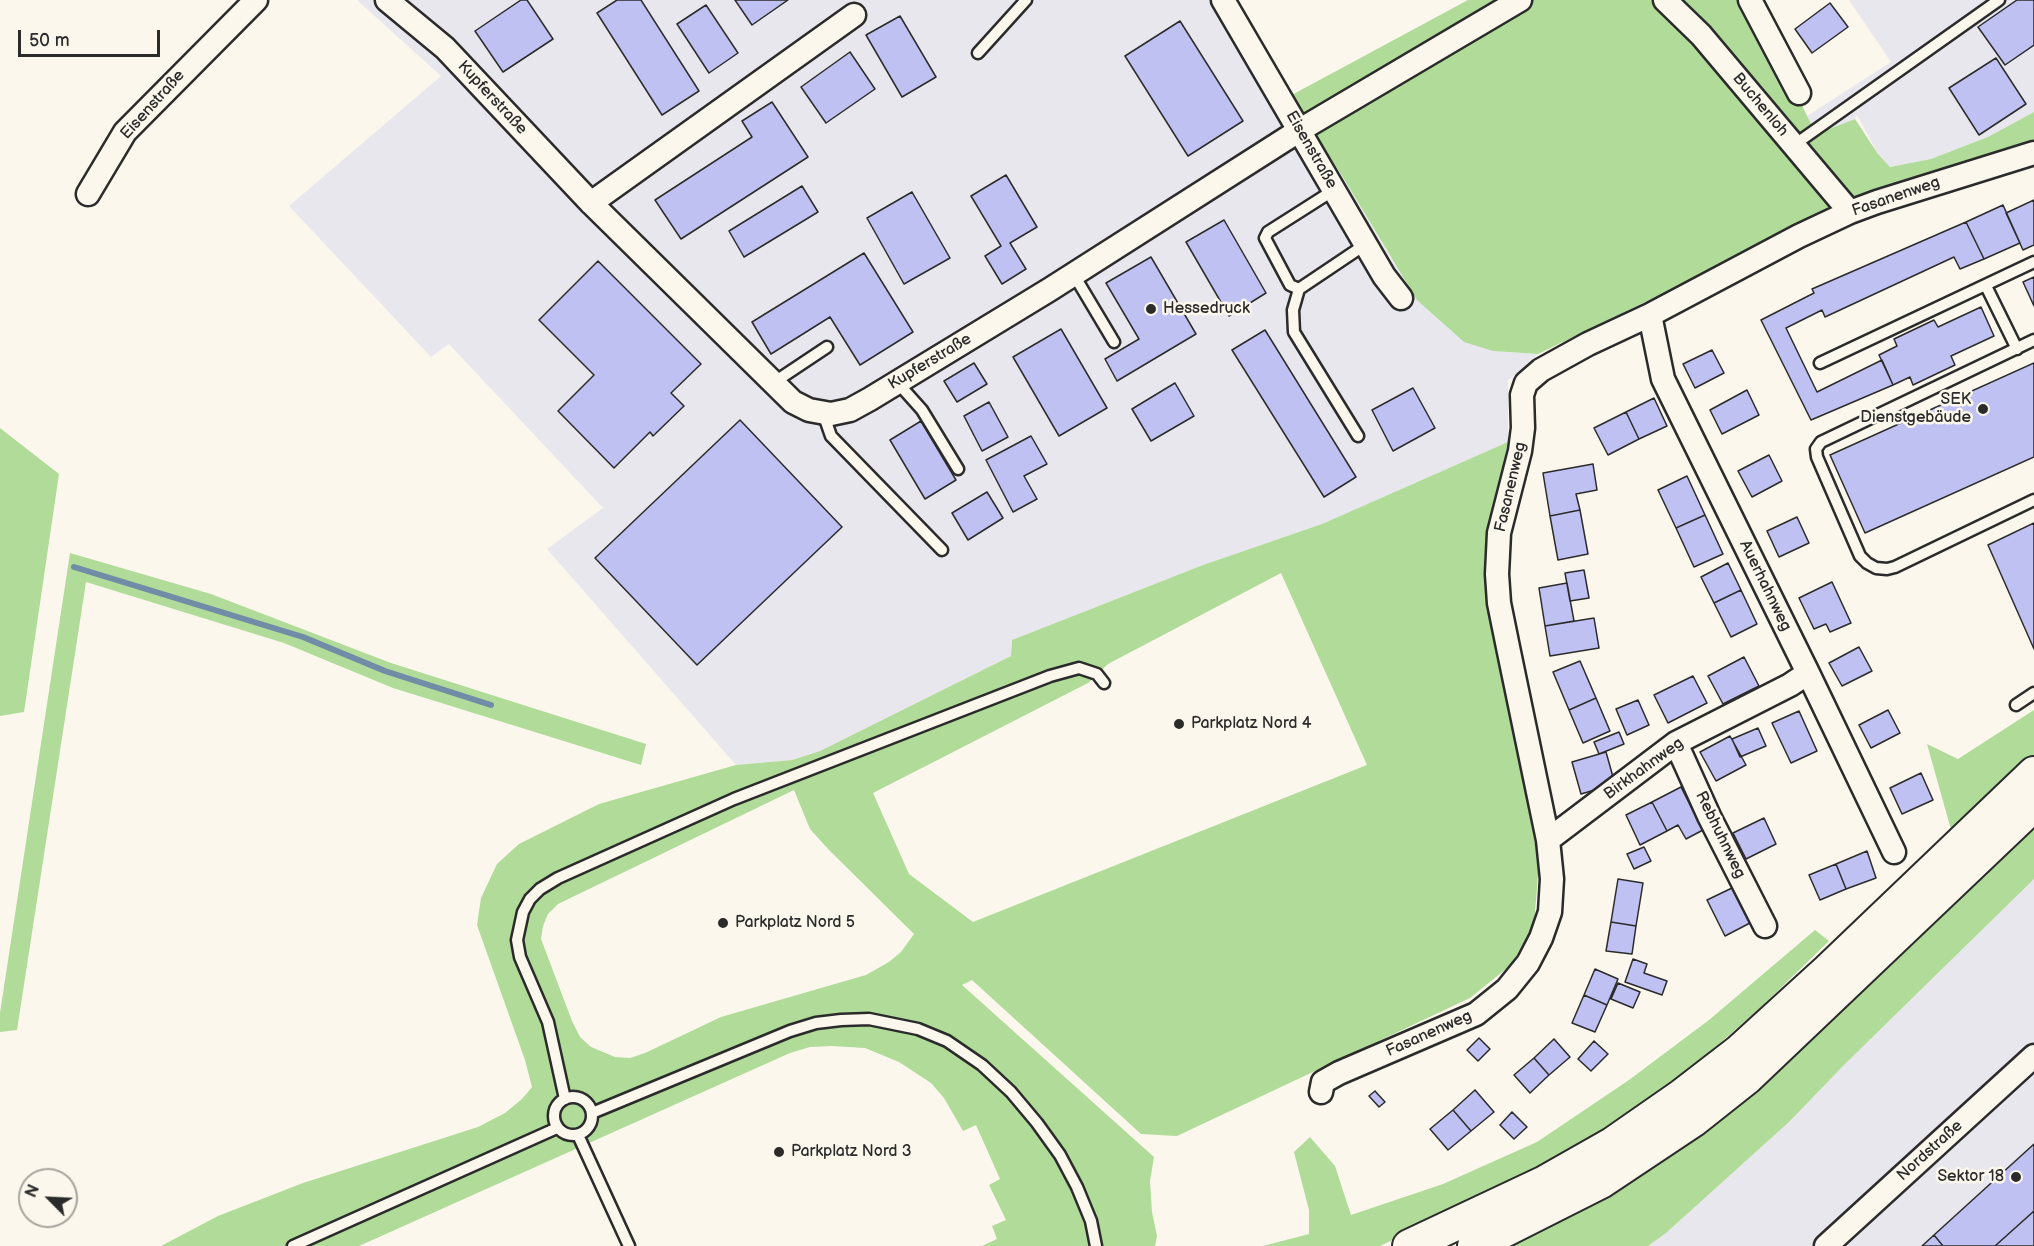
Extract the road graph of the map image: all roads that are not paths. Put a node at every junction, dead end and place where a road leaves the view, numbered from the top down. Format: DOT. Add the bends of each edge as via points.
graph roads {
  1 [pos="256,0"];
  2 [pos="387,0"];
  3 [pos="1026,0"];
  4 [pos="1223,0"];
  5 [pos="1520,0"];
  6 [pos="1750,0"];
  7 [pos="1999,0"];
  8 [pos="1667,1"];
  9 [pos="854,15"];
  10 [pos="978,53"];
  11 [pos="1800,93"];
  12 [pos="1300,130"];
  13 [pos="1794,145"];
  14 [pos="2034,153"];
  15 [pos="1334,190"];
  16 [pos="88,194"];
  17 [pos="591,203"];
  18 [pos="1850,212"];
  19 [pos="1366,244"];
  20 [pos="2034,262"];
  21 [pos="1074,275"];
  22 [pos="1986,286"];
  23 [pos="1299,289"];
  24 [pos="1401,298"];
  25 [pos="1650,315"];
  26 [pos="2034,340"];
  27 [pos="1114,342"];
  28 [pos="827,347"];
  29 [pos="2017,349"];
  30 [pos="1820,363"];
  31 [pos="897,382"];
  32 [pos="773,383"];
  33 [pos="823,413"];
  34 [pos="1358,436"];
  35 [pos="958,469"];
  36 [pos="2034,500"];
  37 [pos="942,550"];
  38 [pos="1808,673"];
  39 [pos="1104,683"];
  40 [pos="2034,693"];
  41 [pos="2016,705"];
  42 [pos="1676,743"];
  43 [pos="2034,773"];
  44 [pos="2034,805"];
  45 [pos="1548,840"];
  46 [pos="1894,852"];
  47 [pos="1765,926"];
  48 [pos="2034,1056"];
  49 [pos="1321,1092"];
  50 [pos="565,1099"];
  51 [pos="592,1113"];
  52 [pos="557,1128"];
  53 [pos="578,1135"];
  54 [pos="293,1246"];
  55 [pos="629,1246"];
  56 [pos="1096,1246"];
  57 [pos="1409,1246"];
  58 [pos="1474,1246"];
  59 [pos="1826,1246"];
  1 -- 16 [label="street, Eisenstraße" via="125,132"];
  2 -- 17 [label="street, Kupferstraße" via="445,48"];
  3 -- 10 [label="lane"];
  4 -- 12 [label="street, Eisenstraße"];
  5 -- 12 [label="street"];
  6 -- 11 [label="street"];
  7 -- 13 [label="lane"];
  8 -- 13 [label="street, Buchenloh" via="1701,35"];
  9 -- 17 [label="street"];
  12 -- 15 [label="street, Eisenstraße"];
  12 -- 21 [label="street, Kupferstraße"];
  13 -- 18 [label="street, Buchenloh"];
  14 -- 18 [label="street, Fasanenweg"];
  15 -- 19 [label="street, Eisenstraße"];
  15 -- 23 [label="lane" via="1268,232 1265,238 1290,285"];
  17 -- 32 [label="street, Kupferstraße"];
  18 -- 25 [label="street, Fasanenweg"];
  19 -- 23 [label="lane"];
  19 -- 24 [label="street, Eisenstraße"];
  20 -- 22 [label="lane"];
  21 -- 27 [label="lane"];
  21 -- 31 [label="street, Kupferstraße"];
  22 -- 29 [label="lane"];
  22 -- 30 [label="lane"];
  23 -- 34 [label="lane" via="1293,310 1294,332"];
  25 -- 38 [label="street, Auerhahnweg" via="1663,379"];
  25 -- 45 [label="street, Fasanenweg" via="1541,370 1526,382 1522,395 1520,451 1499,533 1497,574 1499,603"];
  26 -- 29 [label="lane"];
  28 -- 32 [label="lane"];
  29 -- 36 [label="lane" via="1821,442 1816,449 1860,556 1876,567 1895,567"];
  31 -- 33 [label="street, Kupferstraße" via="850,410"];
  31 -- 35 [label="lane" via="922,410"];
  32 -- 33 [label="street, Kupferstraße" via="793,402"];
  33 -- 37 [label="lane" via="831,436"];
  38 -- 42 [label="street, Birkhahnweg"];
  38 -- 46 [label="street, Auerhahnweg"];
  39 -- 50 [label="lane" via="1097,674 1079,668 1050,676 734,799 540,889 523,912 517,940 520,957 548,1022"];
  40 -- 41 [label="lane"];
  42 -- 45 [label="street, Birkhahnweg"];
  42 -- 47 [label="street, Rebhuhnweg"];
  43 -- 57 [label="main road" via="1828,970 1738,1052 1681,1096 1612,1144 1545,1182"];
  44 -- 58 [label="main road" via="1755,1070 1694,1120 1600,1182"];
  45 -- 49 [label="street, Fasanenweg" via="1550,912 1528,963 1507,989 1476,1014 1339,1073 1323,1082"];
  48 -- 59 [label="street, Nordstraße"];
  50 -- 51 [label="lane" via="584,1101"];
  50 -- 52 [label="lane" via="554,1111"];
  51 -- 53 [label="lane" via="592,1122"];
  51 -- 56 [label="lane" via="816,1023 868,1019 918,1029 947,1041 981,1065 1037,1123 1077,1187"];
  52 -- 53 [label="lane" via="568,1135"];
  52 -- 54 [label="lane"];
  53 -- 55 [label="lane"];
}
